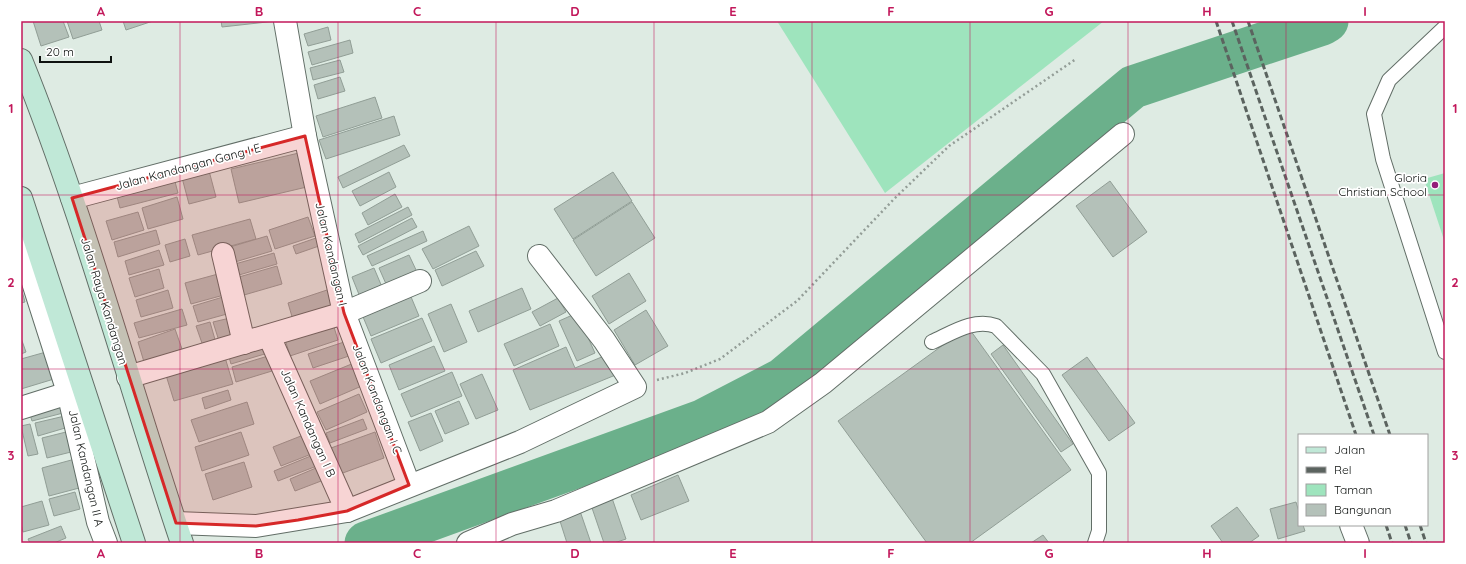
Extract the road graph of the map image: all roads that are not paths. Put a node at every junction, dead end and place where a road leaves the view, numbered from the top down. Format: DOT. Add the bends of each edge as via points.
graph roads {
  1 [pos="285,21"];
  2 [pos="1445,27"];
  3 [pos="21,60"];
  4 [pos="1123,134"];
  5 [pos="305,136"];
  6 [pos="21,198"];
  7 [pos="72,198"];
  8 [pos="21,245"];
  9 [pos="223,254"];
  10 [pos="539,256"];
  11 [pos="420,281"];
  12 [pos="344,313"];
  13 [pos="269,336"];
  14 [pos="932,342"];
  15 [pos="244,343"];
  16 [pos="1445,352"];
  17 [pos="128,377"];
  18 [pos="77,390"];
  19 [pos="21,408"];
  20 [pos="409,486"];
  21 [pos="347,511"];
  22 [pos="1351,526"];
  23 [pos="179,533"];
  24 [pos="106,543"];
  25 [pos="134,543"];
  26 [pos="468,543"];
  27 [pos="1095,543"];
  28 [pos="1358,543"];
  1 -- 5 [label="street, Jalan Kandangan I"];
  2 -- 16 [label="lane" via="1389,80 1374,114 1383,159"];
  3 -- 7 [label="main road, Jalan Raya Kandangan"];
  4 -- 26 [label="street" via="823,383 768,422 556,511 506,526"];
  5 -- 7 [label="street, Jalan Kandangan Gang I E"];
  5 -- 12 [label="street, Jalan Kandangan I"];
  6 -- 18 [label="main road"];
  7 -- 17 [label="main road, Jalan Raya Kandangan"];
  8 -- 18 [label="street, Jalan Kandangan II A"];
  9 -- 15 [label="street"];
  10 -- 20 [label="street" via="604,340 635,386 520,442"];
  11 -- 12 [label="street"];
  12 -- 13 [label="street, Jalan Kandangan I"];
  12 -- 20 [label="street, Jalan Kandangan I C"];
  13 -- 15 [label="street, Jalan Kandangan I"];
  13 -- 21 [label="street, Jalan Kandangan I B"];
  14 -- 27 [label="lane" via="972,324 988,323 996,326 1043,374 1099,473 1099,531"];
  15 -- 17 [label="street, Jalan Kandangan I"];
  17 -- 23 [label="main road, Jalan Raya Kandangan"];
  18 -- 19 [label="street"];
  18 -- 24 [label="street, Jalan Kandangan II A" via="98,522"];
  18 -- 25 [label="main road"];
  20 -- 21 [label="street"];
  21 -- 23 [label="street" via="256,526"];
  22 -- 28 [label="street"];
}
